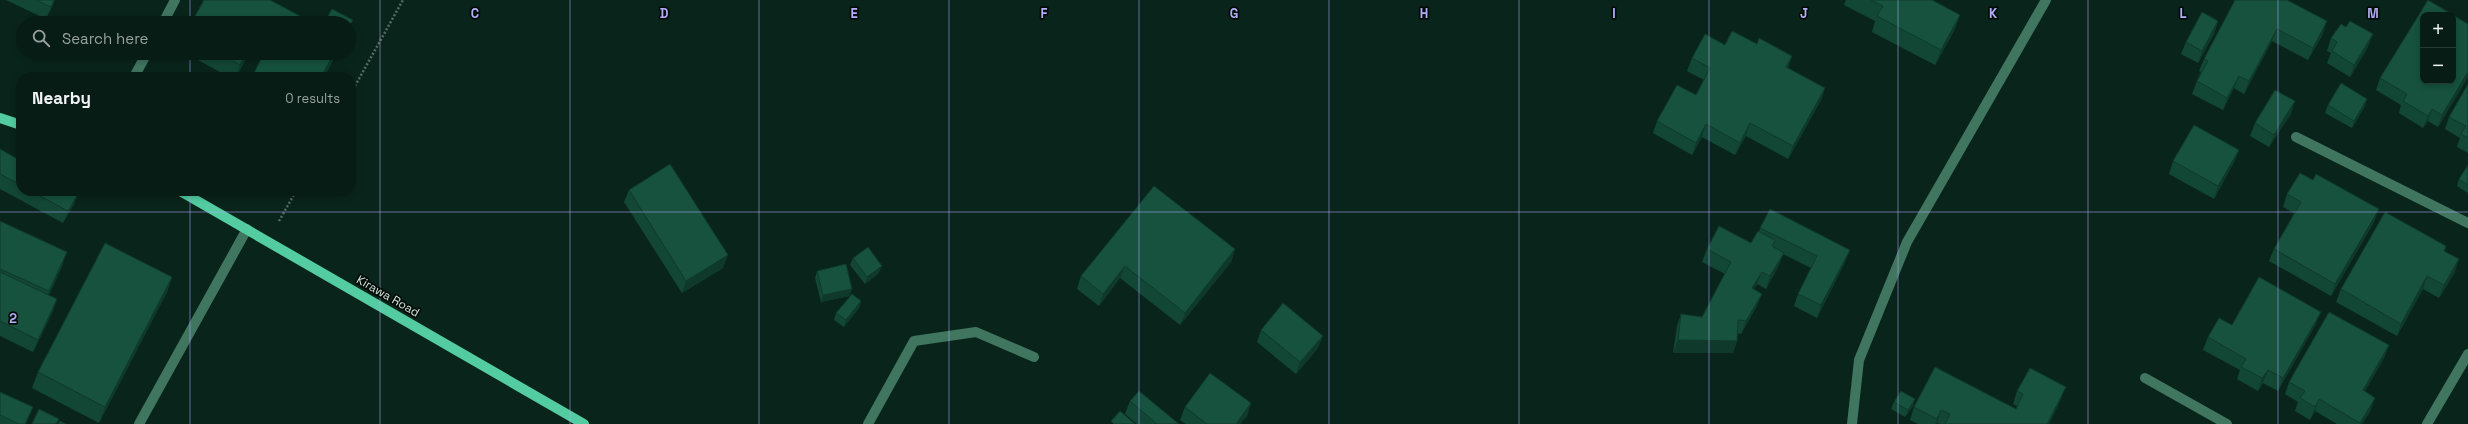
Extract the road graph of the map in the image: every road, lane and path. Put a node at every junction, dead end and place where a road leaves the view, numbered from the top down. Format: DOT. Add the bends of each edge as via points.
graph roads {
  1 [pos="175,0"];
  2 [pos="404,0"];
  3 [pos="2046,0"];
  4 [pos="166,16"];
  5 [pos="143,60"];
  6 [pos="137,72"];
  7 [pos="356,85"];
  8 [pos="0,118"];
  9 [pos="16,123"];
  10 [pos="2296,137"];
  11 [pos="189,196"];
  12 [pos="293,196"];
  13 [pos="2468,223"];
  14 [pos="247,229"];
  15 [pos="268,241"];
  16 [pos="2468,354"];
  17 [pos="1034,357"];
  18 [pos="2145,378"];
  19 [pos="139,424"];
  20 [pos="584,424"];
  21 [pos="868,424"];
  22 [pos="1852,424"];
  23 [pos="2227,424"];
  24 [pos="2427,424"];
  1 -- 4 [label="street"];
  2 -- 7 [label="path"];
  3 -- 22 [label="street" via="1907,242 1858,360"];
  5 -- 6 [label="street"];
  8 -- 9 [label="main road"];
  10 -- 13 [label="street"];
  11 -- 14 [label="main road, Kirawa Road"];
  12 -- 15 [label="path"];
  14 -- 15 [label="main road, Kirawa Road"];
  14 -- 19 [label="street"];
  15 -- 20 [label="main road, Kirawa Road"];
  16 -- 24 [label="street"];
  17 -- 21 [label="street" via="976,332 914,341"];
  18 -- 23 [label="street"];
}
